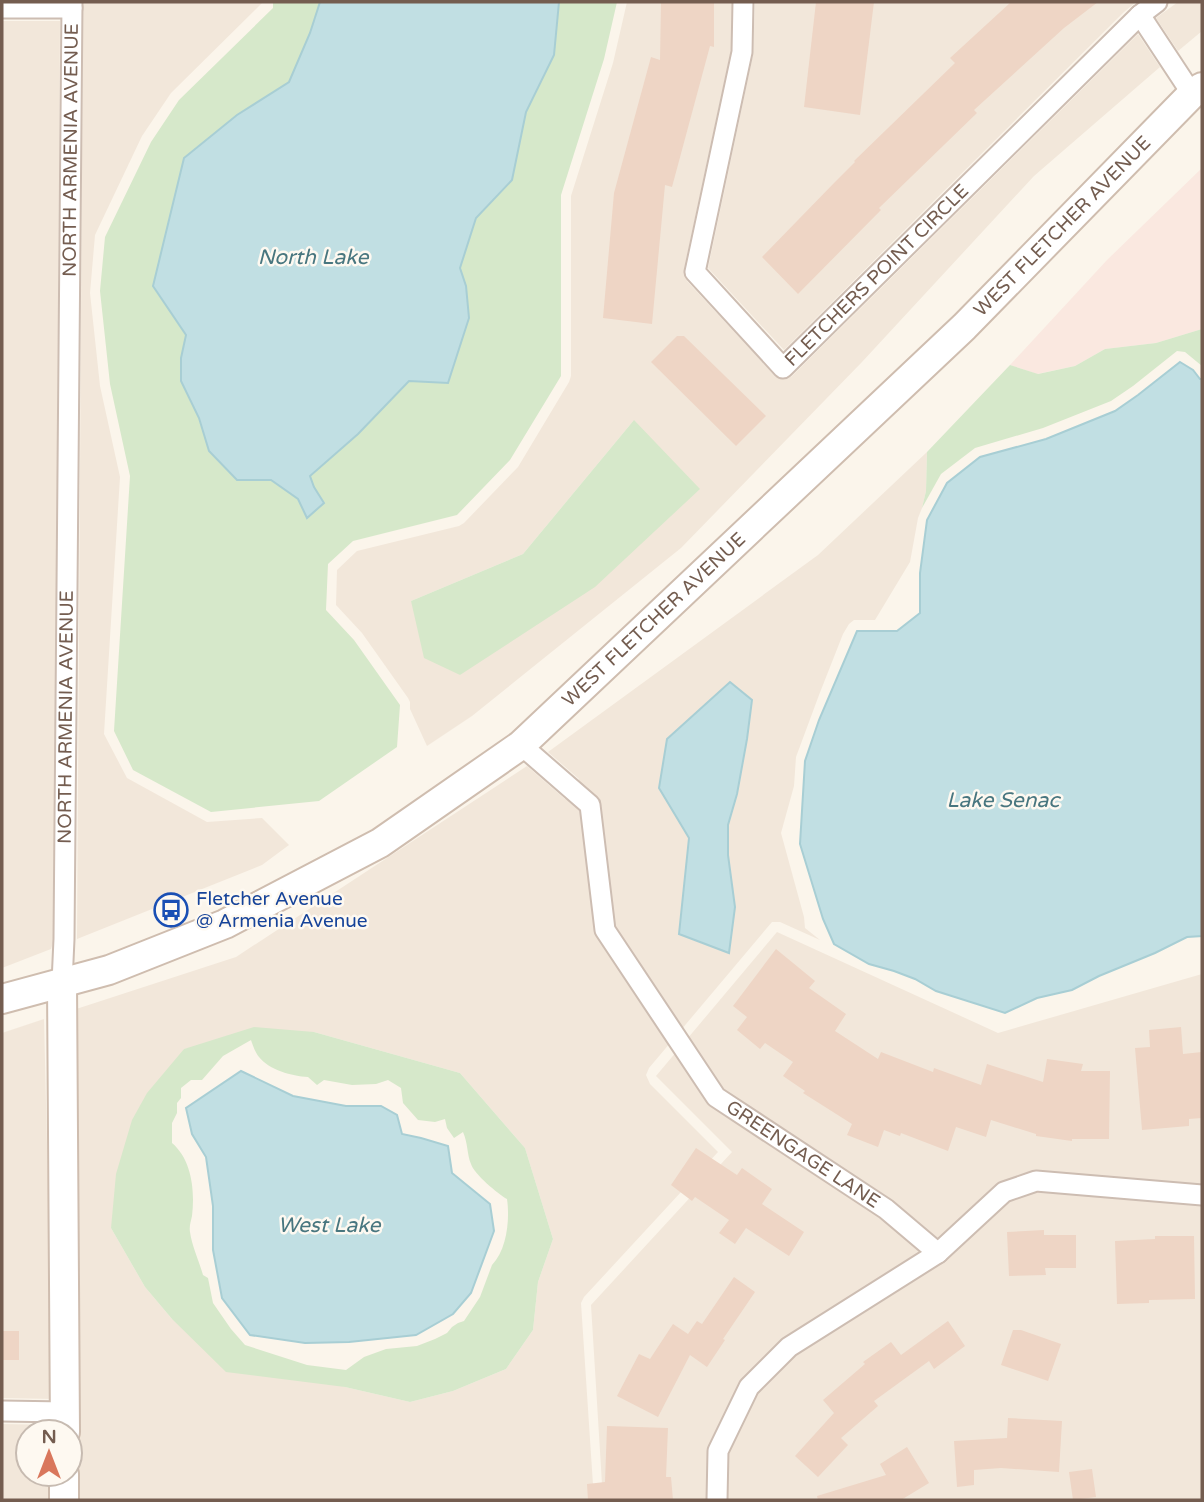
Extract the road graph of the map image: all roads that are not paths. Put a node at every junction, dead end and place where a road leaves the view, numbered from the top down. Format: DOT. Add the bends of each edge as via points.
graph roads {
  1 [pos="743,2"];
  2 [pos="1157,2"];
  3 [pos="72,5"];
  4 [pos="2,8"];
  5 [pos="1140,15"];
  6 [pos="1197,91"];
  7 [pos="521,745"];
  8 [pos="62,982"];
  9 [pos="2,999"];
  10 [pos="1202,1195"];
  11 [pos="939,1254"];
  12 [pos="2,1411"];
  13 [pos="42,1418"];
  14 [pos="65,1418"];
  15 [pos="717,1500"];
  1 -- 5 [label="street, FLETCHERS POINT CIRCLE" via="742,52 695,272 783,368"];
  2 -- 5 [label="street, FLETCHERS POINT CIRCLE"];
  3 -- 4 [label="street"];
  3 -- 8 [label="street, NORTH ARMENIA AVENUE"];
  5 -- 6 [label="street"];
  6 -- 7 [label="main road, WEST FLETCHER AVENUE" via="964,327"];
  7 -- 8 [label="main road, WEST FLETCHER AVENUE" via="380,843 225,924 109,970"];
  7 -- 11 [label="street, GREENGAGE LANE" via="590,805 606,930 716,1097 886,1209"];
  8 -- 9 [label="main road, WEST FLETCHER AVENUE"];
  8 -- 14 [label="main road, NORTH ARMENIA AVENUE"];
  10 -- 11 [label="street" via="1036,1181 1004,1192"];
  11 -- 15 [label="street" via="789,1347 749,1387 718,1451"];
  12 -- 13 [label="street"];
}
